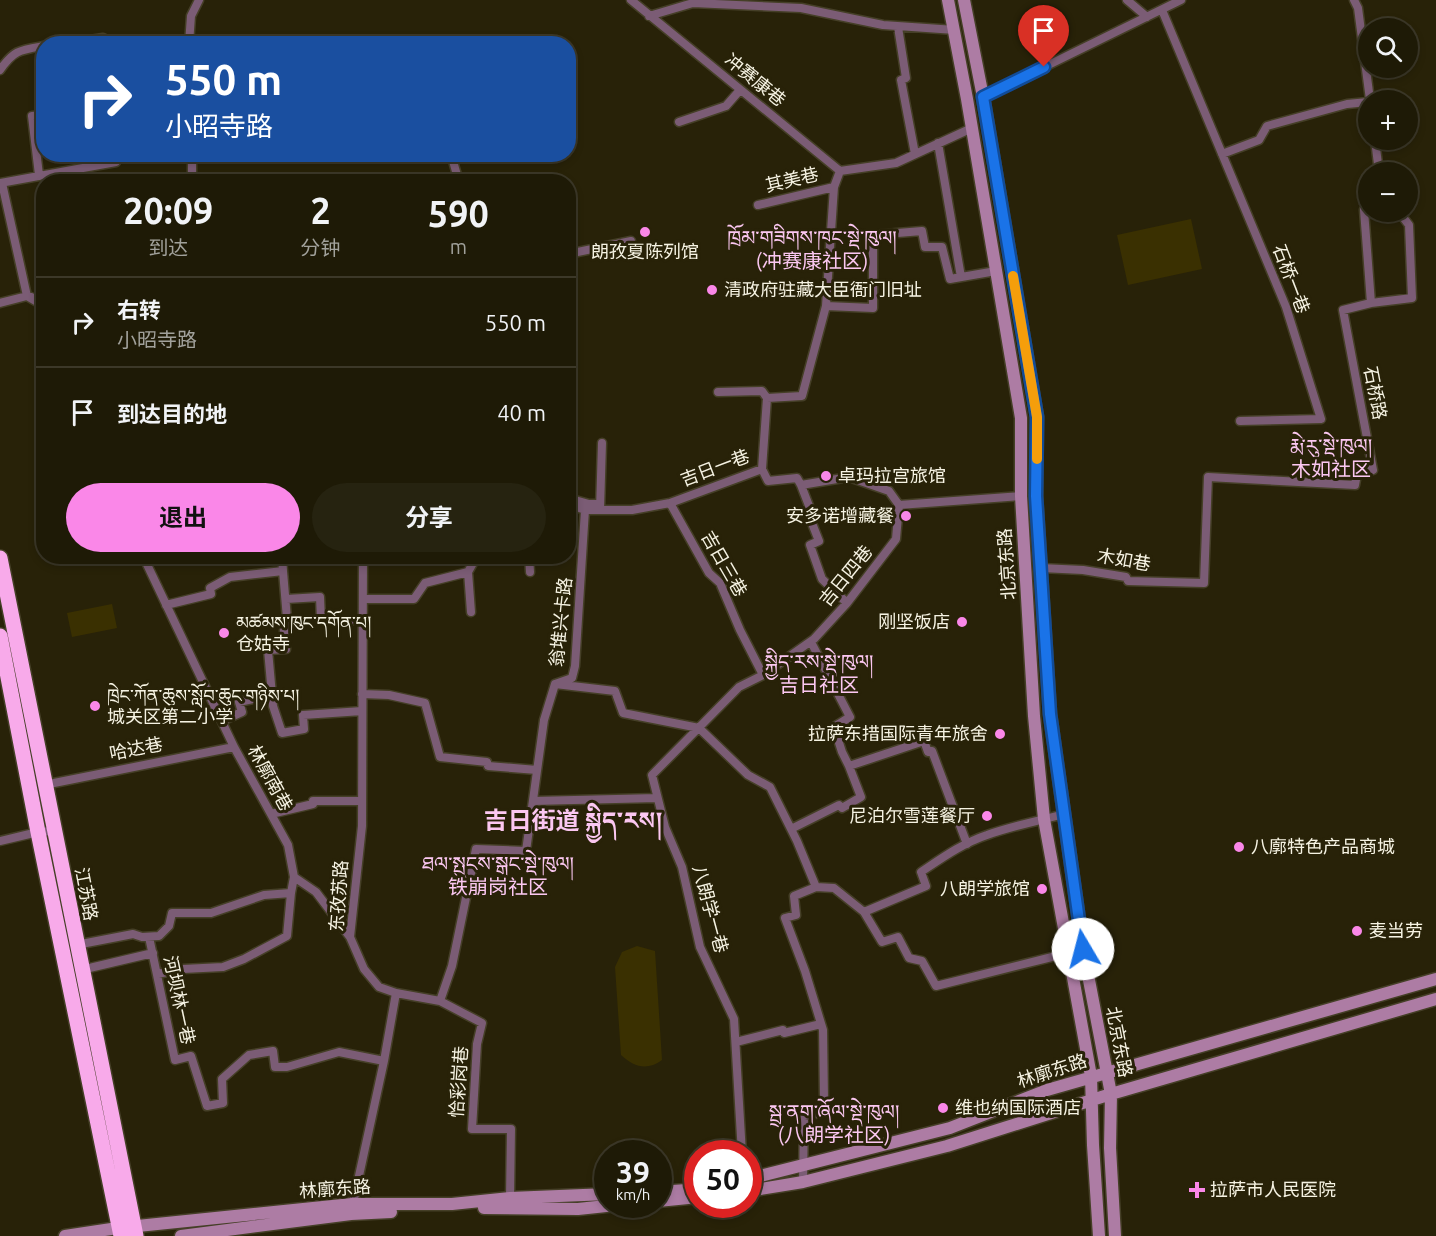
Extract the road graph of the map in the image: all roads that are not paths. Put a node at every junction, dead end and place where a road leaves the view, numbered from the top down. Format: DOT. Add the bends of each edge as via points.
graph roads {
  1 [pos="199,0"];
  2 [pos="631,0"];
  3 [pos="948,0"];
  4 [pos="964,0"];
  5 [pos="1127,0"];
  6 [pos="1181,0"];
  7 [pos="1354,0"];
  8 [pos="695,2"];
  9 [pos="1165,5"];
  10 [pos="649,16"];
  11 [pos="1147,17"];
  12 [pos="898,27"];
  13 [pos="955,30"];
  14 [pos="190,36"];
  15 [pos="36,47"];
  16 [pos="0,70"];
  17 [pos="740,90"];
  18 [pos="1368,90"];
  19 [pos="983,97"];
  20 [pos="1358,102"];
  21 [pos="36,116"];
  22 [pos="679,122"];
  23 [pos="972,128"];
  24 [pos="938,143"];
  25 [pos="36,150"];
  26 [pos="915,154"];
  27 [pos="1222,154"];
  28 [pos="116,162"];
  29 [pos="840,171"];
  30 [pos="45,174"];
  31 [pos="36,176"];
  32 [pos="1,183"];
  33 [pos="834,187"];
  34 [pos="758,205"];
  35 [pos="1365,222"];
  36 [pos="1407,222"];
  37 [pos="633,249"];
  38 [pos="576,252"];
  39 [pos="996,271"];
  40 [pos="961,277"];
  41 [pos="27,296"];
  42 [pos="36,298"];
  43 [pos="36,301"];
  44 [pos="0,303"];
  45 [pos="1371,303"];
  46 [pos="826,306"];
  47 [pos="718,392"];
  48 [pos="767,399"];
  49 [pos="1240,421"];
  50 [pos="602,443"];
  51 [pos="762,469"];
  52 [pos="1208,477"];
  53 [pos="801,485"];
  54 [pos="1021,496"];
  55 [pos="576,500"];
  56 [pos="670,503"];
  57 [pos="899,505"];
  58 [pos="576,507"];
  59 [pos="598,507"];
  60 [pos="585,510"];
  61 [pos="0,558"];
  62 [pos="147,564"];
  63 [pos="283,564"];
  64 [pos="363,564"];
  65 [pos="472,564"];
  66 [pos="530,564"];
  67 [pos="1041,568"];
  68 [pos="283,571"];
  69 [pos="468,572"];
  70 [pos="530,572"];
  71 [pos="196,599"];
  72 [pos="286,599"];
  73 [pos="363,599"];
  74 [pos="847,603"];
  75 [pos="169,604"];
  76 [pos="471,612"];
  77 [pos="363,620"];
  78 [pos="0,636"];
  79 [pos="811,642"];
  80 [pos="763,675"];
  81 [pos="555,684"];
  82 [pos="362,694"];
  83 [pos="272,695"];
  84 [pos="362,711"];
  85 [pos="222,721"];
  86 [pos="699,728"];
  87 [pos="234,747"];
  88 [pos="849,766"];
  89 [pos="537,770"];
  90 [pos="44,785"];
  91 [pos="657,798"];
  92 [pos="362,801"];
  93 [pos="533,801"];
  94 [pos="271,814"];
  95 [pos="1064,814"];
  96 [pos="1044,819"];
  97 [pos="791,829"];
  98 [pos="53,831"];
  99 [pos="38,832"];
  100 [pos="0,841"];
  101 [pos="967,844"];
  102 [pos="294,877"];
  103 [pos="816,887"];
  104 [pos="291,893"];
  105 [pos="864,912"];
  106 [pos="149,937"];
  107 [pos="350,937"];
  108 [pos="76,945"];
  109 [pos="1067,951"];
  110 [pos="153,953"];
  111 [pos="81,970"];
  112 [pos="158,974"];
  113 [pos="1436,979"];
  114 [pos="396,993"];
  115 [pos="1436,999"];
  116 [pos="440,1001"];
  117 [pos="821,1024"];
  118 [pos="736,1042"];
  119 [pos="384,1061"];
  120 [pos="1106,1072"];
  121 [pos="1091,1077"];
  122 [pos="1111,1094"];
  123 [pos="1091,1100"];
  124 [pos="741,1140"];
  125 [pos="804,1165"];
  126 [pos="762,1176"];
  127 [pos="803,1182"];
  128 [pos="762,1189"];
  129 [pos="594,1195"];
  130 [pos="510,1198"];
  131 [pos="594,1207"];
  132 [pos="352,1209"];
  133 [pos="127,1232"];
  134 [pos="65,1236"];
  135 [pos="181,1236"];
  136 [pos="1099,1236"];
  137 [pos="1115,1236"];
  1 -- 14 [label="street" via="191,16"];
  2 -- 10 [label="street, 冲赛康巷"];
  3 -- 13 [label="main road, 北京东路"];
  4 -- 19 [label="main road, 北京东路"];
  5 -- 11 [label="street"];
  6 -- 9 [label="street"];
  7 -- 18 [label="street"];
  8 -- 10 [label="street"];
  8 -- 12 [label="street" via="801,8"];
  9 -- 11 [label="street"];
  9 -- 27 [label="street, 石桥一巷"];
  10 -- 17 [label="street, 冲赛康巷"];
  11 -- 19 [label="street"];
  12 -- 13 [label="street"];
  12 -- 26 [label="street" via="906,78 901,80"];
  13 -- 23 [label="main road, 北京东路"];
  15 -- 16 [label="street" via="19,50"];
  17 -- 22 [label="street" via="726,106"];
  17 -- 29 [label="street, 冲赛康巷"];
  19 -- 67 [label="main road, 北京东路" via="1037,417 1036,496"];
  20 -- 27 [label="street" via="1267,126 1259,140"];
  21 -- 25 [label="street" via="32,116"];
  23 -- 24 [label="street"];
  23 -- 39 [label="main road, 北京东路"];
  24 -- 26 [label="street"];
  24 -- 40 [label="street"];
  26 -- 29 [label="street" via="896,163"];
  27 -- 49 [label="street, 石桥一巷" via="1286,308 1321,419"];
  28 -- 30 [label="street"];
  29 -- 33 [label="street"];
  31 -- 32 [label="street"];
  32 -- 41 [label="street"];
  33 -- 34 [label="street, 其美巷"];
  33 -- 46 [label="street"];
  35 -- 45 [label="street"];
  36 -- 45 [label="street" via="1412,298"];
  37 -- 38 [label="street" via="631,242"];
  39 -- 40 [label="street"];
  39 -- 54 [label="main road, 北京东路" via="1022,418"];
  40 -- 46 [label="street" via="950,279 942,247 925,248 922,231 873,235 873,308"];
  41 -- 42 [label="street"];
  41 -- 43 [label="street"];
  41 -- 44 [label="street"];
  45 -- 52 [label="street, 石桥路" via="1343,310 1373,470 1357,474 1355,485"];
  46 -- 48 [label="street" via="802,396"];
  47 -- 48 [label="street" via="762,391"];
  48 -- 51 [label="street, 吉日一巷"];
  50 -- 59 [label="street"];
  51 -- 53 [label="street" via="768,481 797,478"];
  51 -- 56 [label="street, 吉日一巷"];
  52 -- 67 [label="street, 木如巷" via="1204,584 1128,581 1126,576"];
  53 -- 57 [label="street" via="849,477 889,491"];
  53 -- 74 [label="street" via="819,541 810,544 822,579"];
  54 -- 57 [label="street"];
  54 -- 96 [label="main road, 北京东路"];
  55 -- 59 [label="street"];
  56 -- 59 [label="street, 吉日一巷" via="632,510"];
  56 -- 80 [label="street, 吉日三巷" via="709,573 720,583"];
  57 -- 74 [label="street, 吉日四巷" via="896,539"];
  58 -- 60 [label="street"];
  59 -- 60 [label="street"];
  60 -- 81 [label="street, 翁堆兴卡路" via="575,666 572,678"];
  61 -- 90 [label="highway, 江苏路"];
  62 -- 75 [label="street, 林廓南巷"];
  63 -- 68 [label="street"];
  64 -- 73 [label="street, 东孜苏路"];
  65 -- 69 [label="street"];
  66 -- 70 [label="street"];
  67 -- 95 [label="main road, 北京东路" via="1050,714"];
  68 -- 72 [label="street"];
  68 -- 75 [label="street" via="230,578 210,588 211,594"];
  69 -- 73 [label="street" via="425,583 414,599"];
  69 -- 76 [label="street"];
  71 -- 75 [label="street"];
  72 -- 77 [label="street" via="320,597 321,620"];
  72 -- 83 [label="street" via="286,649 268,650"];
  73 -- 77 [label="street, 东孜苏路"];
  74 -- 79 [label="street, 吉日四巷"];
  75 -- 85 [label="street, 林廓南巷"];
  77 -- 82 [label="street, 东孜苏路"];
  78 -- 99 [label="highway, 江苏路"];
  79 -- 80 [label="street, 吉日四巷"];
  79 -- 88 [label="street" via="850,717 834,727"];
  80 -- 86 [label="street, 吉日四巷" via="740,687"];
  81 -- 86 [label="street" via="615,691 623,713"];
  81 -- 89 [label="street, 翁堆兴卡路" via="544,720"];
  82 -- 84 [label="street, 东孜苏路"];
  82 -- 89 [label="street" via="425,703 440,757"];
  83 -- 84 [label="street" via="282,733 304,729 303,715"];
  83 -- 85 [label="street" via="239,702 242,712"];
  84 -- 92 [label="street, 东孜苏路"];
  85 -- 87 [label="street, 林廓南巷"];
  86 -- 91 [label="street, 八朗学一巷" via="652,775"];
  86 -- 97 [label="street" via="748,775 770,787"];
  87 -- 90 [label="street, 哈达巷"];
  87 -- 94 [label="street, 林廓南巷"];
  88 -- 97 [label="street" via="861,797"];
  88 -- 101 [label="street" via="924,741 928,752 932,751"];
  89 -- 93 [label="street, 翁堆兴卡路"];
  90 -- 98 [label="highway, 江苏路"];
  91 -- 93 [label="street"];
  91 -- 118 [label="street, 八朗学一巷" via="682,867 700,947 734,1019"];
  92 -- 94 [label="street" via="313,801"];
  92 -- 107 [label="street, 东孜苏路"];
  93 -- 116 [label="street, 翁堆兴卡路" via="526,851 476,849 452,966"];
  94 -- 102 [label="street, 林廓南巷" via="288,845"];
  95 -- 96 [label="street"];
  95 -- 120 [label="main road, 北京东路"];
  96 -- 101 [label="street"];
  96 -- 109 [label="main road, 北京东路"];
  97 -- 103 [label="street"];
  98 -- 99 [label="street"];
  98 -- 108 [label="highway, 江苏路"];
  99 -- 100 [label="street"];
  99 -- 133 [label="highway, 江苏路"];
  101 -- 105 [label="street" via="921,872 926,886"];
  102 -- 104 [label="street"];
  102 -- 107 [label="street" via="316,892"];
  103 -- 105 [label="street" via="834,888"];
  103 -- 117 [label="street" via="794,896 796,915 785,918"];
  104 -- 106 [label="street" via="256,897 211,913 172,913 169,926 159,936"];
  104 -- 112 [label="street" via="287,936 223,967"];
  105 -- 109 [label="street" via="882,942 898,937 909,958 922,962 936,986"];
  106 -- 108 [label="street" via="133,934"];
  106 -- 110 [label="street, 河坝林一巷"];
  107 -- 114 [label="street, 东孜苏路" via="364,969 379,987"];
  108 -- 111 [label="highway, 江苏路"];
  109 -- 121 [label="main road, 北京东路"];
  110 -- 111 [label="street"];
  110 -- 112 [label="street, 河坝林一巷"];
  111 -- 133 [label="highway, 江苏路"];
  112 -- 119 [label="street, 河坝林一巷" via="175,1060 191,1056 207,1106 223,1103 222,1078 249,1055 273,1051 275,1067 339,1052"];
  113 -- 120 [label="main road, 林廓东路"];
  114 -- 116 [label="street, 恰彩岗巷"];
  114 -- 119 [label="street"];
  115 -- 122 [label="main road"];
  116 -- 130 [label="street, 恰彩岗巷" via="482,1023 477,1044 472,1129 511,1129"];
  117 -- 118 [label="street"];
  117 -- 125 [label="street" via="824,1099 819,1113 804,1116"];
  118 -- 124 [label="street, 八朗学一巷"];
  119 -- 132 [label="street"];
  120 -- 121 [label="main road, 林廓东路"];
  120 -- 122 [label="main road, 北京东路"];
  121 -- 123 [label="main road, 北京东路"];
  121 -- 125 [label="main road, 林廓东路" via="950,1128"];
  122 -- 123 [label="main road"];
  122 -- 137 [label="main road, 北京东路"];
  123 -- 127 [label="main road" via="947,1146"];
  123 -- 136 [label="main road, 北京东路"];
  125 -- 126 [label="main road, 林廓东路"];
  125 -- 127 [label="street"];
  127 -- 128 [label="main road"];
  129 -- 130 [label="main road, 林廓东路"];
  130 -- 132 [label="main road, 林廓东路"];
  131 -- 132 [label="main road, 林廓东路"];
  132 -- 133 [label="main road, 林廓东路"];
  132 -- 135 [label="main road, 林廓东路"];
  133 -- 134 [label="main road, 林廓东路"];
}
